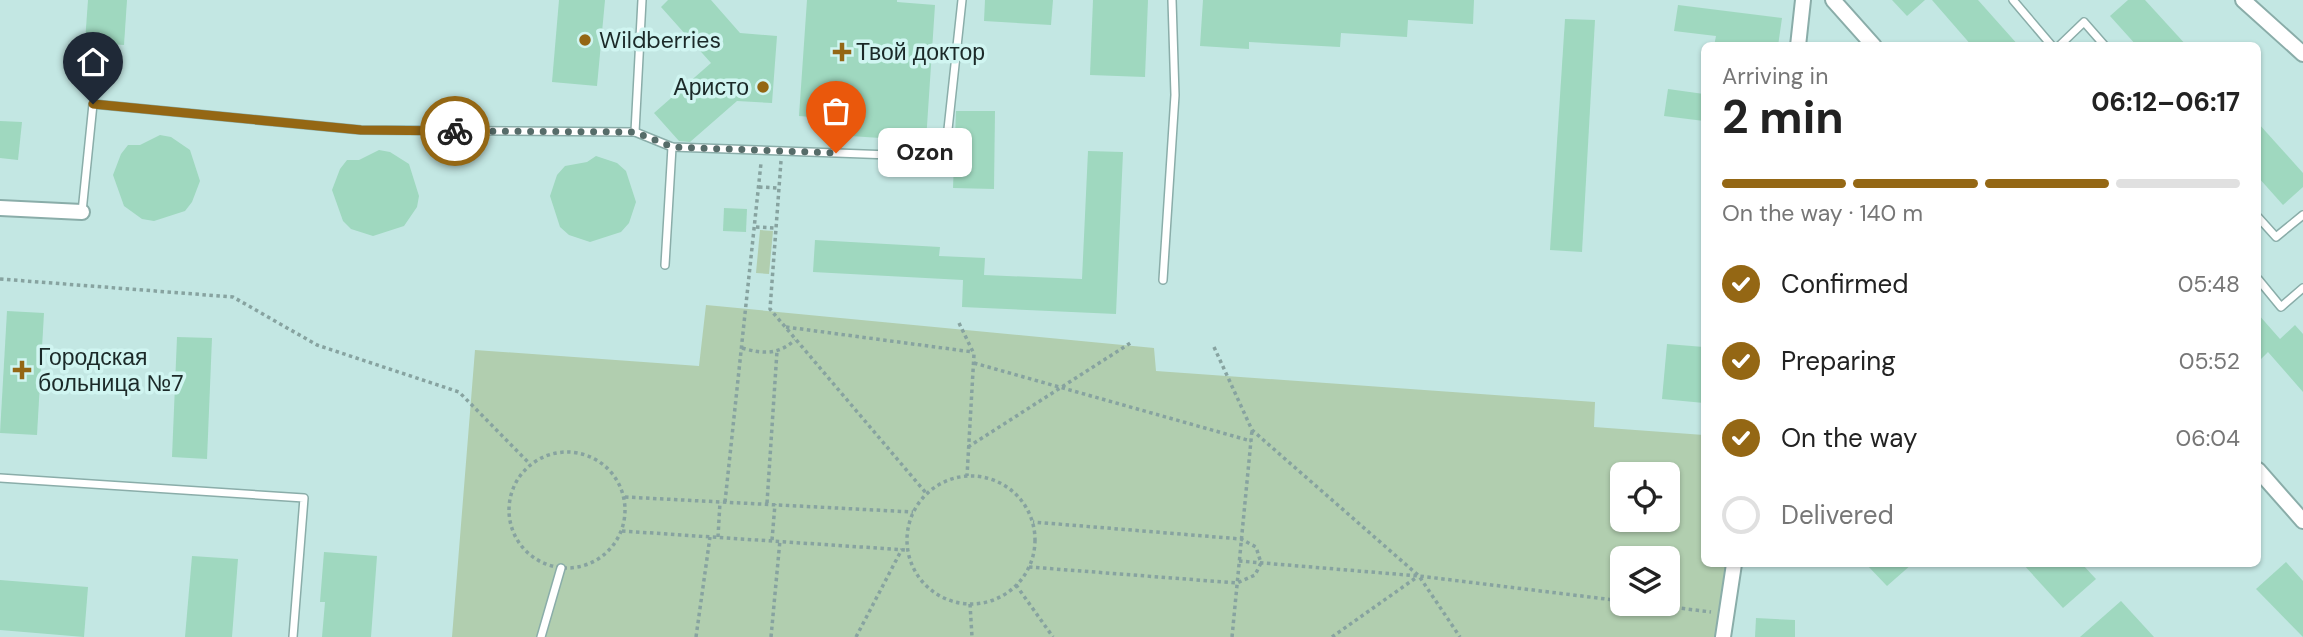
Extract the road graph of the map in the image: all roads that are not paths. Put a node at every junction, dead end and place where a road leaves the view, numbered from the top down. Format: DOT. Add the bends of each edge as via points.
graph roads {
  1 [pos="642,0"];
  2 [pos="962,0"];
  3 [pos="1172,0"];
  4 [pos="1803,0"];
  5 [pos="1833,0"];
  6 [pos="2012,0"];
  7 [pos="2244,0"];
  8 [pos="1798,42"];
  9 [pos="1870,42"];
  10 [pos="2049,42"];
  11 [pos="2063,42"];
  12 [pos="2102,42"];
  13 [pos="2303,54"];
  14 [pos="635,132"];
  15 [pos="672,147"];
  16 [pos="0,208"];
  17 [pos="82,212"];
  18 [pos="2303,215"];
  19 [pos="2261,220"];
  20 [pos="665,265"];
  21 [pos="1163,280"];
  22 [pos="2261,283"];
  23 [pos="2303,288"];
  24 [pos="2261,473"];
  25 [pos="0,478"];
  26 [pos="2303,521"];
  27 [pos="1734,567"];
  28 [pos="561,568"];
  29 [pos="293,637"];
  30 [pos="541,637"];
  31 [pos="1723,637"];
  1 -- 14 [label="lane"];
  2 -- 15 [label="lane" via="945,157"];
  3 -- 21 [label="lane" via="1175,95"];
  4 -- 8 [label="street"];
  5 -- 9 [label="street"];
  6 -- 10 [label="lane"];
  7 -- 13 [label="street"];
  11 -- 12 [label="lane" via="2084,22"];
  14 -- 15 [label="lane"];
  14 -- 17 [label="lane" via="361,130 93,104"];
  15 -- 20 [label="lane"];
  16 -- 17 [label="street"];
  18 -- 19 [label="lane" via="2276,237"];
  22 -- 23 [label="lane" via="2281,307"];
  24 -- 26 [label="street"];
  25 -- 29 [label="lane" via="304,498"];
  27 -- 31 [label="street"];
  28 -- 30 [label="lane"];
}
